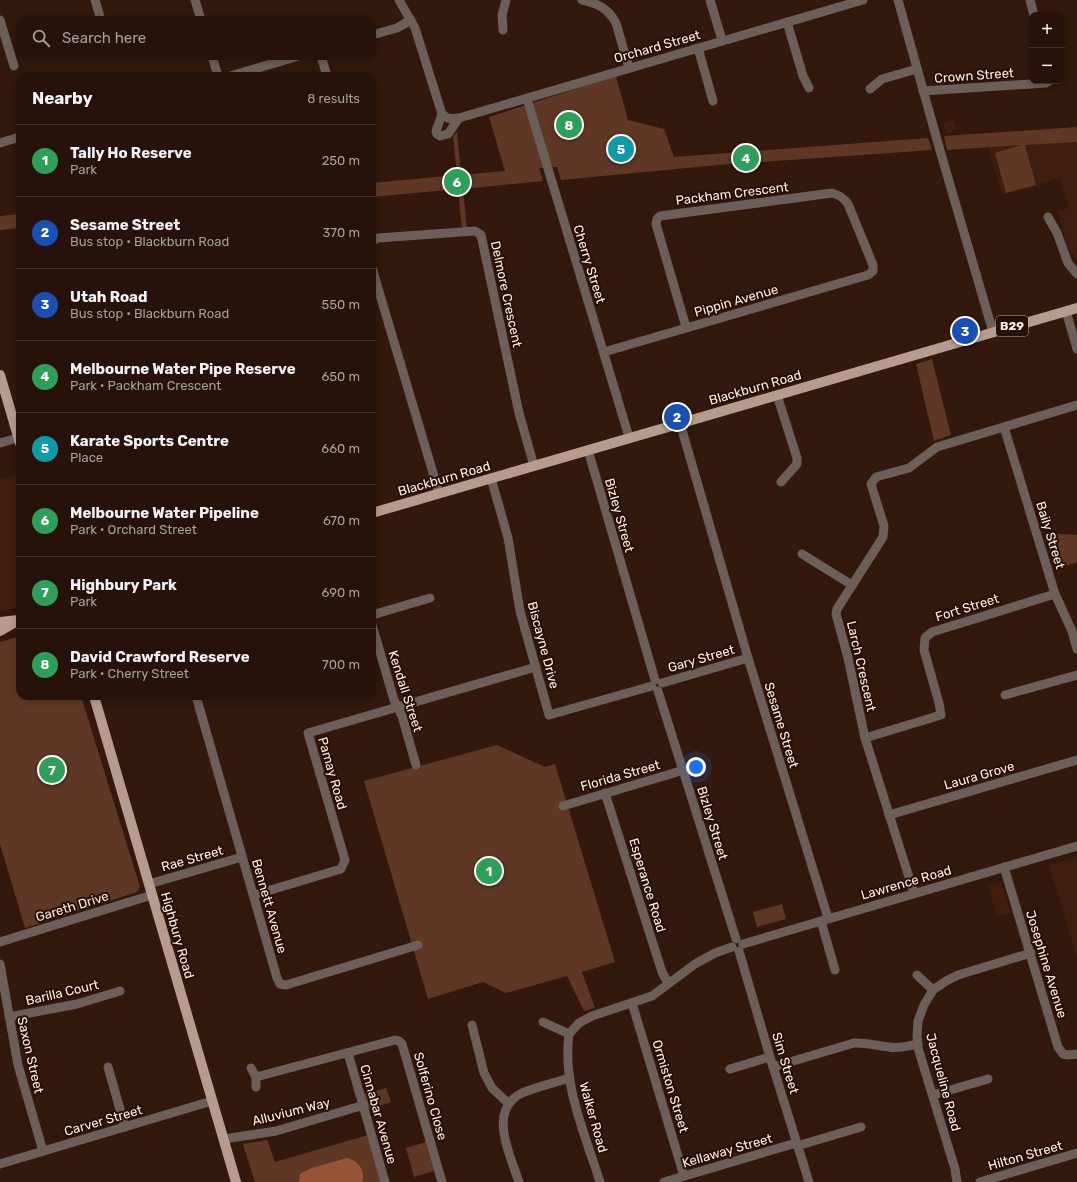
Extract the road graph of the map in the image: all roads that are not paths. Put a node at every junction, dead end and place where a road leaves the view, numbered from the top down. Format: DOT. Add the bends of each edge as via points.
graph roads {
  1 [pos="95,0"];
  2 [pos="195,0"];
  3 [pos="399,0"];
  4 [pos="506,0"];
  5 [pos="582,0"];
  6 [pos="710,0"];
  7 [pos="863,0"];
  8 [pos="898,0"];
  9 [pos="1030,0"];
  10 [pos="598,2"];
  11 [pos="1033,12"];
  12 [pos="100,16"];
  13 [pos="200,16"];
  14 [pos="0,20"];
  15 [pos="411,20"];
  16 [pos="787,22"];
  17 [pos="503,30"];
  18 [pos="376,34"];
  19 [pos="722,40"];
  20 [pos="698,48"];
  21 [pos="213,60"];
  22 [pos="285,60"];
  23 [pos="322,60"];
  24 [pos="14,66"];
  25 [pos="629,68"];
  26 [pos="917,69"];
  27 [pos="217,72"];
  28 [pos="244,72"];
  29 [pos="326,72"];
  30 [pos="1031,84"];
  31 [pos="810,88"];
  32 [pos="870,89"];
  33 [pos="923,91"];
  34 [pos="527,99"];
  35 [pos="713,100"];
  36 [pos="442,114"];
  37 [pos="459,118"];
  38 [pos="16,138"];
  39 [pos="0,143"];
  40 [pos="1048,217"];
  41 [pos="376,239"];
  42 [pos="873,270"];
  43 [pos="1077,274"];
  44 [pos="376,281"];
  45 [pos="1077,308"];
  46 [pos="1066,311"];
  47 [pos="686,328"];
  48 [pos="993,332"];
  49 [pos="1077,350"];
  50 [pos="604,352"];
  51 [pos="0,375"];
  52 [pos="777,394"];
  53 [pos="1077,405"];
  54 [pos="680,423"];
  55 [pos="1004,427"];
  56 [pos="16,430"];
  57 [pos="629,437"];
  58 [pos="16,440"];
  59 [pos="0,443"];
  60 [pos="588,450"];
  61 [pos="534,466"];
  62 [pos="491,478"];
  63 [pos="781,482"];
  64 [pos="440,493"];
  65 [pos="376,512"];
  66 [pos="802,554"];
  67 [pos="852,585"];
  68 [pos="1055,594"];
  69 [pos="430,598"];
  70 [pos="376,614"];
  71 [pos="16,620"];
  72 [pos="0,622"];
  73 [pos="16,622"];
  74 [pos="0,632"];
  75 [pos="376,639"];
  76 [pos="1077,649"];
  77 [pos="748,658"];
  78 [pos="536,667"];
  79 [pos="1077,675"];
  80 [pos="657,685"];
  81 [pos="1005,695"];
  82 [pos="95,700"];
  83 [pos="197,700"];
  84 [pos="397,707"];
  85 [pos="865,738"];
  86 [pos="1077,760"];
  87 [pos="416,765"];
  88 [pos="684,770"];
  89 [pos="605,793"];
  90 [pos="564,806"];
  91 [pos="889,815"];
  92 [pos="1077,846"];
  93 [pos="242,857"];
  94 [pos="1004,867"];
  95 [pos="149,884"];
  96 [pos="914,893"];
  97 [pos="152,895"];
  98 [pos="254,895"];
  99 [pos="825,920"];
  100 [pos="0,942"];
  101 [pos="418,945"];
  102 [pos="737,945"];
  103 [pos="1031,954"];
  104 [pos="0,964"];
  105 [pos="835,970"];
  106 [pos="917,975"];
  107 [pos="668,983"];
  108 [pos="933,990"];
  109 [pos="120,991"];
  110 [pos="632,1003"];
  111 [pos="9,1017"];
  112 [pos="543,1022"];
  113 [pos="472,1025"];
  114 [pos="569,1034"];
  115 [pos="918,1044"];
  116 [pos="348,1053"];
  117 [pos="1077,1054"];
  118 [pos="770,1056"];
  119 [pos="108,1067"];
  120 [pos="773,1067"];
  121 [pos="251,1068"];
  122 [pos="730,1069"];
  123 [pos="256,1077"];
  124 [pos="569,1078"];
  125 [pos="988,1079"];
  126 [pos="256,1087"];
  127 [pos="933,1095"];
  128 [pos="212,1101"];
  129 [pos="508,1103"];
  130 [pos="364,1104"];
  131 [pos="125,1126"];
  132 [pos="861,1127"];
  133 [pos="224,1139"];
  134 [pos="797,1144"];
  135 [pos="43,1151"];
  136 [pos="1077,1153"];
  137 [pos="0,1164"];
  138 [pos="955,1170"];
  139 [pos="684,1176"];
  140 [pos="234,1182"];
  141 [pos="385,1182"];
  142 [pos="442,1182"];
  143 [pos="519,1182"];
  144 [pos="600,1182"];
  145 [pos="664,1182"];
  146 [pos="808,1182"];
  147 [pos="957,1182"];
  148 [pos="961,1182"];
  149 [pos="980,1182"];
  1 -- 12 [label="street"];
  2 -- 13 [label="street"];
  3 -- 15 [label="street"];
  4 -- 17 [label="street" via="502,15"];
  5 -- 10 [label="street"];
  6 -- 19 [label="street"];
  7 -- 16 [label="street, Orchard Street"];
  8 -- 26 [label="street"];
  9 -- 11 [label="street"];
  10 -- 25 [label="street" via="616,23"];
  14 -- 24 [label="street"];
  15 -- 18 [label="street" via="397,28"];
  15 -- 36 [label="street"];
  16 -- 19 [label="street, Orchard Street"];
  16 -- 31 [label="street" via="803,76"];
  19 -- 20 [label="street, Orchard Street"];
  20 -- 25 [label="street, Orchard Street"];
  20 -- 35 [label="street"];
  21 -- 27 [label="street"];
  22 -- 28 [label="street"];
  23 -- 29 [label="street"];
  25 -- 34 [label="street, Orchard Street"];
  26 -- 32 [label="street" via="882,79"];
  26 -- 33 [label="street"];
  30 -- 33 [label="street, Crown Street"];
  33 -- 48 [label="street"];
  34 -- 37 [label="street, Orchard Street"];
  34 -- 50 [label="street, Cherry Street"];
  36 -- 37 [label="street, Orchard Street" via="446,118"];
  36 -- 37 [label="street" via="436,131 440,136 448,134"];
  38 -- 39 [label="street"];
  40 -- 43 [label="street" via="1058,233 1068,263"];
  41 -- 61 [label="street, Delmore Crescent" via="475,231 481,235 519,414"];
  42 -- 47 [label="street, Pippin Avenue" via="868,275"];
  42 -- 47 [label="street, Packham Crescent" via="848,204 844,198 832,193 660,216 656,224"];
  44 -- 64 [label="street"];
  45 -- 46 [label="main road, Blackburn Road / B29"];
  46 -- 48 [label="main road, Blackburn Road / B29"];
  46 -- 49 [label="street"];
  47 -- 50 [label="street, Pippin Avenue"];
  48 -- 52 [label="main road, Blackburn Road / B29"];
  50 -- 57 [label="street, Cherry Street"];
  51 -- 56 [label="main road"];
  52 -- 54 [label="main road, Blackburn Road / B29"];
  52 -- 63 [label="street" via="797,458 797,464"];
  53 -- 55 [label="street, Larch Crescent"];
  54 -- 57 [label="main road, Blackburn Road / B29"];
  54 -- 77 [label="street, Sesame Street"];
  55 -- 67 [label="street, Larch Crescent" via="937,446 909,468 876,477 871,484 884,526 883,537"];
  55 -- 68 [label="street, Baily Street"];
  57 -- 60 [label="main road, Blackburn Road / B29"];
  58 -- 59 [label="street"];
  60 -- 61 [label="main road, Blackburn Road / B29"];
  60 -- 80 [label="street, Bizley Street"];
  61 -- 62 [label="main road, Blackburn Road / B29"];
  62 -- 64 [label="main road, Blackburn Road / B29"];
  62 -- 78 [label="street, Biscayne Drive" via="508,538 520,611"];
  64 -- 65 [label="main road, Blackburn Road / B29"];
  66 -- 67 [label="street"];
  67 -- 85 [label="street, Larch Crescent" via="836,614"];
  68 -- 76 [label="street, Baily Street" via="1072,631"];
  68 -- 85 [label="street, Fort Street" via="932,632 925,638 924,650 941,715"];
  69 -- 70 [label="street"];
  71 -- 72 [label="main road"];
  73 -- 74 [label="main road"];
  75 -- 84 [label="street, Kendall Street"];
  77 -- 80 [label="street, Gary Street"];
  77 -- 99 [label="street, Sesame Street"];
  78 -- 80 [label="street, Biscayne Drive" via="549,715"];
  78 -- 84 [label="street, Pamay Road"];
  79 -- 81 [label="street"];
  80 -- 88 [label="street, Bizley Street"];
  82 -- 95 [label="main road, Highbury Road"];
  83 -- 93 [label="street, Bennett Avenue"];
  84 -- 87 [label="street, Kendall Street"];
  84 -- 98 [label="street, Pamay Road" via="308,733 345,860 341,869"];
  85 -- 91 [label="street, Larch Crescent"];
  86 -- 91 [label="street, Laura Grove"];
  88 -- 89 [label="street, Florida Street"];
  88 -- 102 [label="street, Bizley Street"];
  89 -- 90 [label="street, Florida Street"];
  89 -- 107 [label="street, Esperance Road" via="662,972"];
  91 -- 96 [label="street, Larch Crescent"];
  92 -- 94 [label="street, Lawrence Road"];
  93 -- 95 [label="street, Rae Street"];
  93 -- 98 [label="street, Bennett Avenue"];
  94 -- 96 [label="street, Lawrence Road"];
  94 -- 103 [label="street, Josephine Avenue"];
  95 -- 97 [label="main road, Highbury Road"];
  96 -- 99 [label="street, Lawrence Road"];
  97 -- 100 [label="street, Gareth Drive"];
  97 -- 128 [label="main road, Highbury Road"];
  98 -- 101 [label="street, Bennett Avenue" via="280,984 286,985"];
  99 -- 102 [label="street, Lawrence Road"];
  99 -- 105 [label="street, Sesame Street"];
  102 -- 107 [label="street, Lawrence Road" via="714,953"];
  102 -- 118 [label="street, Sim Street"];
  103 -- 108 [label="street, Jacqueline Road" via="958,975"];
  103 -- 117 [label="street, Josephine Avenue" via="1058,1047 1063,1054"];
  104 -- 111 [label="street, Saxon Street"];
  106 -- 108 [label="street"];
  107 -- 110 [label="street, Lawrence Road" via="652,996"];
  108 -- 115 [label="street, Jacqueline Road" via="920,1012 916,1029"];
  109 -- 111 [label="street, Barilla Court" via="77,1004"];
  110 -- 114 [label="street, Lawrence Road" via="592,1016 579,1023"];
  110 -- 139 [label="street, Ormiston Street"];
  111 -- 135 [label="street, Saxon Street" via="18,1065"];
  112 -- 114 [label="street"];
  113 -- 129 [label="street" via="484,1073 492,1088"];
  114 -- 124 [label="street, Walker Road"];
  115 -- 120 [label="street" via="890,1048 863,1042 854,1043"];
  115 -- 127 [label="street, Jacqueline Road"];
  116 -- 123 [label="street, Solferino Close"];
  116 -- 130 [label="street, Cinnabar Avenue"];
  116 -- 142 [label="street, Solferino Close" via="395,1040 402,1044"];
  118 -- 120 [label="street, Sim Street"];
  118 -- 122 [label="street"];
  119 -- 131 [label="street"];
  120 -- 134 [label="street, Sim Street"];
  121 -- 123 [label="street"];
  123 -- 126 [label="street"];
  124 -- 129 [label="street" via="522,1093"];
  124 -- 144 [label="street, Walker Road"];
  125 -- 127 [label="street"];
  127 -- 138 [label="street, Jacqueline Road"];
  128 -- 131 [label="street, Carver Street"];
  128 -- 133 [label="main road, Highbury Road"];
  129 -- 143 [label="street" via="503,1115 503,1132"];
  130 -- 133 [label="street, Alluvium Way" via="276,1131"];
  130 -- 141 [label="street, Cinnabar Avenue"];
  131 -- 135 [label="street, Carver Street"];
  132 -- 134 [label="street, Kellaway Street"];
  133 -- 140 [label="main road, Highbury Road"];
  134 -- 139 [label="street, Kellaway Street"];
  134 -- 146 [label="street, Sim Street"];
  135 -- 137 [label="street, Carver Street"];
  136 -- 149 [label="street, Hilton Street"];
  138 -- 147 [label="street, Jacqueline Road"];
  138 -- 148 [label="street, Jacqueline Road"];
  139 -- 145 [label="street, Kellaway Street"];
}
